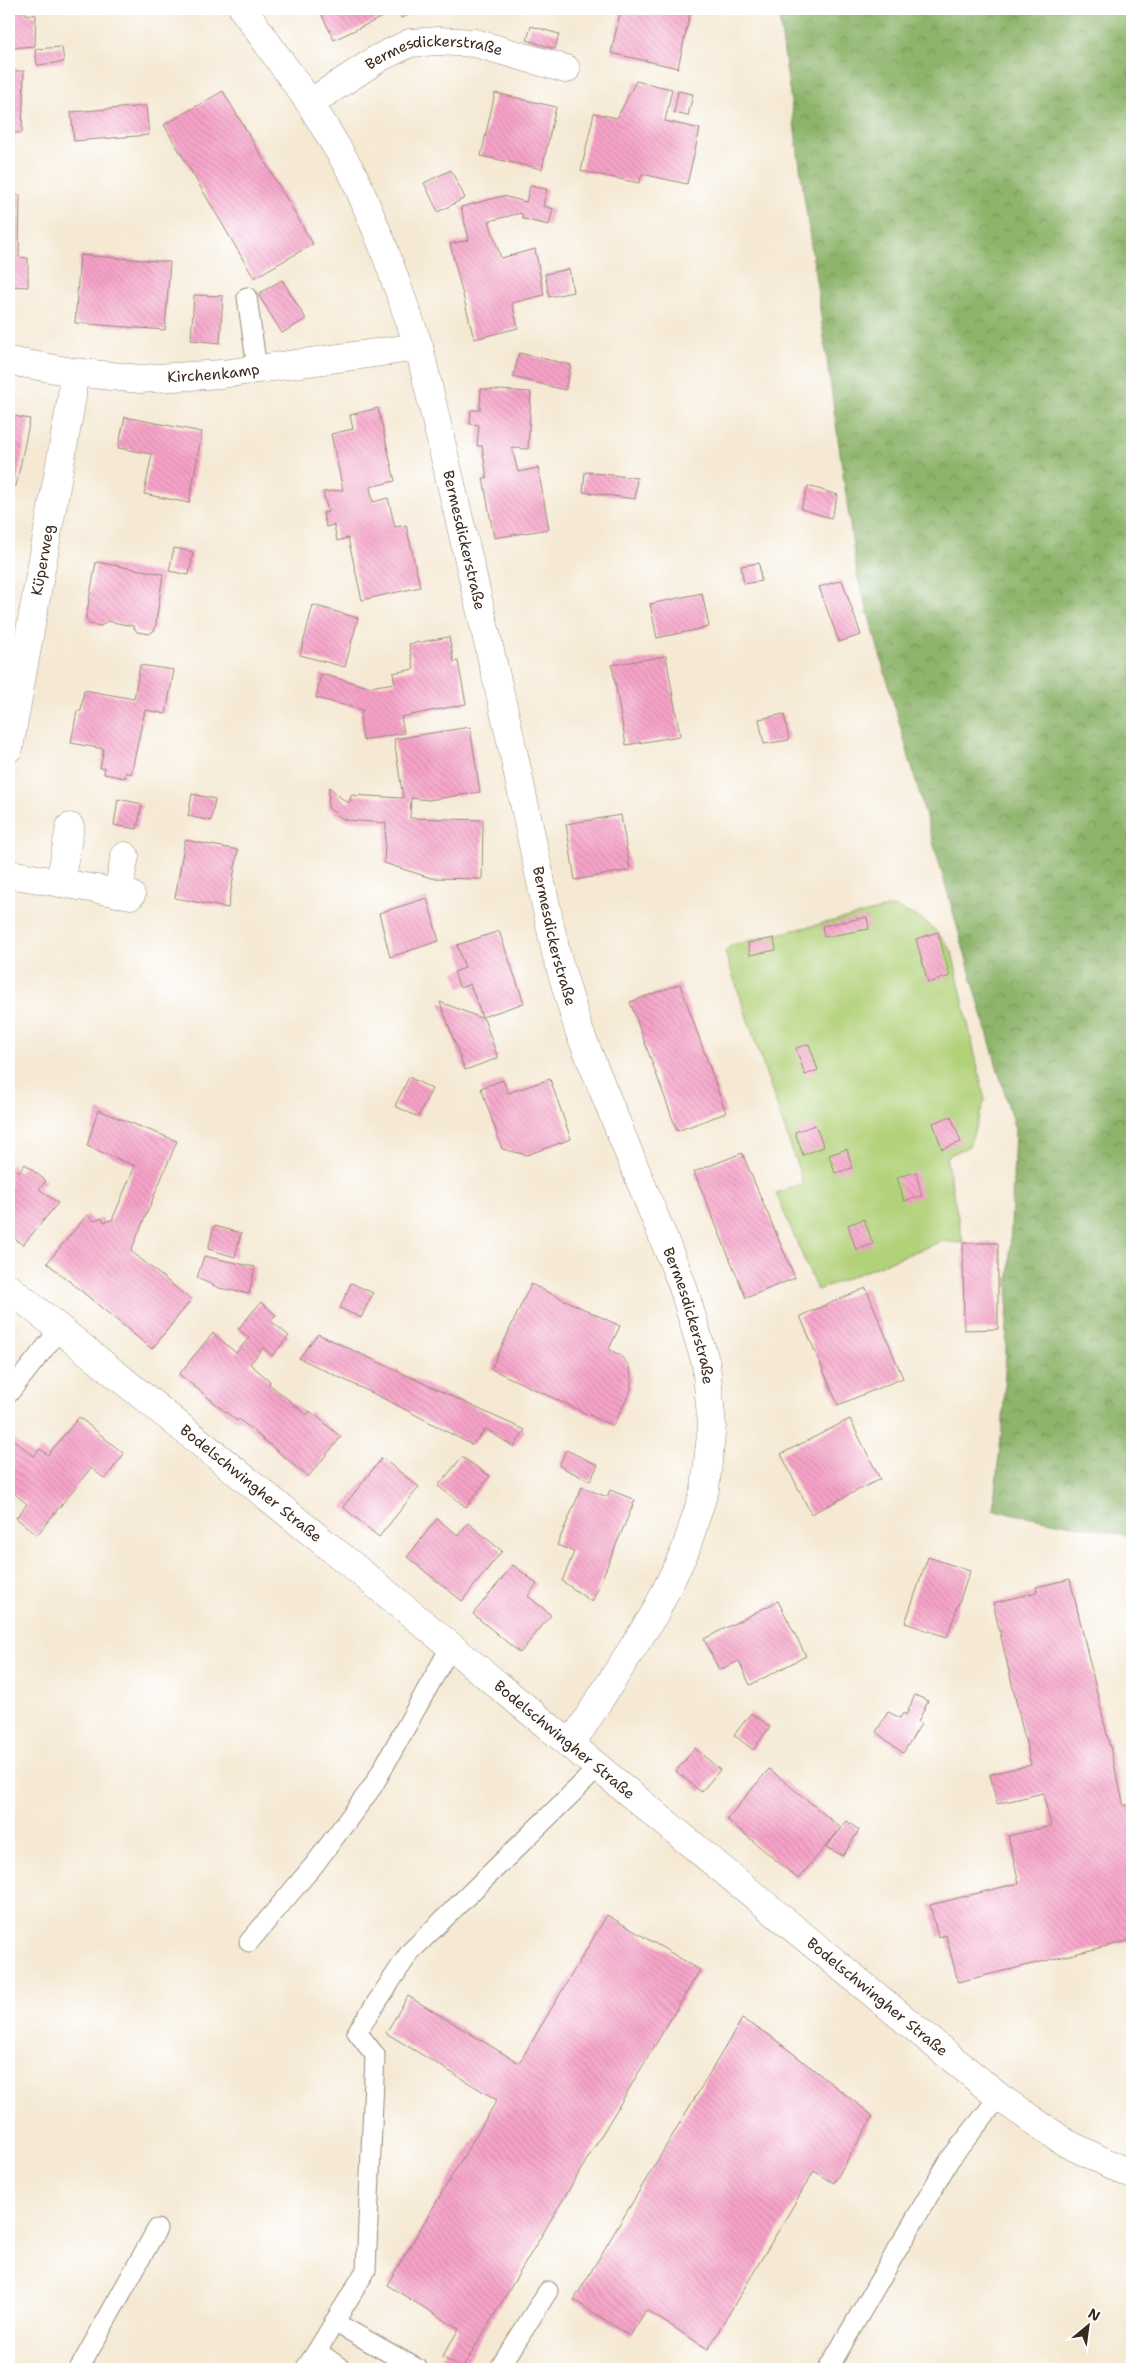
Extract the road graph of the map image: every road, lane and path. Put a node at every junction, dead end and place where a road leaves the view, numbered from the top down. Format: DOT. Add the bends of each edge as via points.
graph roads {
  1 [pos="243,9"];
  2 [pos="566,69"];
  3 [pos="310,103"];
  4 [pos="247,297"];
  5 [pos="419,347"];
  6 [pos="9,360"];
  7 [pos="257,369"];
  8 [pos="73,372"];
  9 [pos="9,748"];
  10 [pos="70,827"];
  11 [pos="125,856"];
  12 [pos="9,874"];
  13 [pos="60,883"];
  14 [pos="9,1288"];
  15 [pos="60,1329"];
  16 [pos="9,1393"];
  17 [pos="451,1646"];
  18 [pos="570,1746"];
  19 [pos="598,1768"];
  20 [pos="249,1942"];
  21 [pos="999,2097"];
  22 [pos="1132,2176"];
  23 [pos="157,2229"];
  24 [pos="548,2291"];
  25 [pos="334,2322"];
  26 [pos="317,2351"];
  27 [pos="79,2369"];
  28 [pos="306,2369"];
  29 [pos="342,2369"];
  30 [pos="418,2369"];
  31 [pos="499,2369"];
  32 [pos="828,2369"];
  1 -- 3 [label="street, Bermesdickerstraße"];
  2 -- 3 [label="street, Bermesdickerstraße" via="475,43 438,40 410,43 379,58"];
  3 -- 5 [label="street, Bermesdickerstraße" via="354,176"];
  4 -- 7 [label="lane"];
  5 -- 7 [label="street, Kirchenkamp"];
  5 -- 18 [label="street, Bermesdickerstraße" via="509,732 556,953 578,1028 682,1284 706,1364 712,1426 705,1489 685,1551 655,1613"];
  6 -- 8 [label="street, Kirchenkamp"];
  7 -- 8 [label="street, Kirchenkamp" via="140,379"];
  8 -- 9 [label="street, Küperweg" via="72,397"];
  10 -- 13 [label="street"];
  11 -- 13 [label="street" via="125,894"];
  12 -- 13 [label="street"];
  14 -- 15 [label="street, Bodelschwingher Straße"];
  15 -- 16 [label="lane"];
  15 -- 17 [label="street, Bodelschwingher Straße"];
  17 -- 18 [label="street, Bodelschwingher Straße"];
  17 -- 20 [label="lane" via="373,1786 314,1865"];
  18 -- 19 [label="street, Bodelschwingher Straße"];
  19 -- 21 [label="street, Bodelschwingher Straße"];
  19 -- 25 [label="lane" via="410,1952 357,2032 375,2055 366,2270"];
  21 -- 22 [label="street, Bodelschwingher Straße" via="1066,2143"];
  21 -- 32 [label="lane" via="950,2159"];
  23 -- 27 [label="lane"];
  24 -- 31 [label="lane"];
  25 -- 26 [label="lane"];
  25 -- 30 [label="lane"];
  26 -- 28 [label="lane"];
  26 -- 29 [label="lane"];
}
